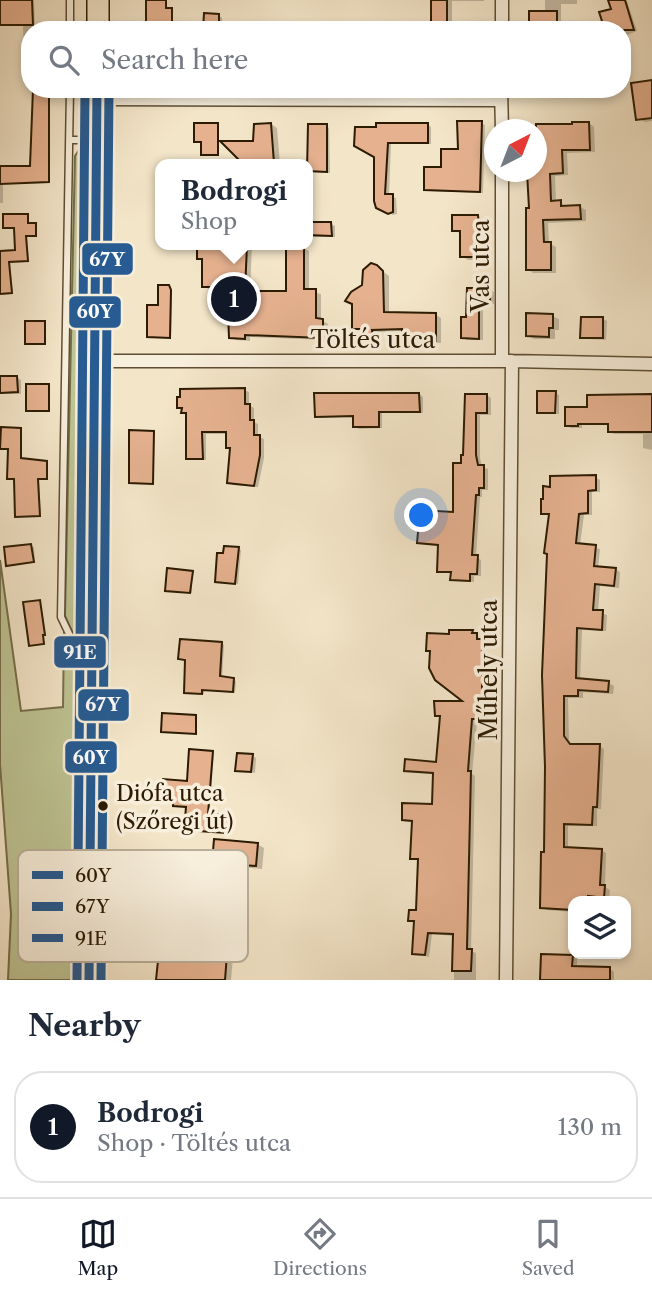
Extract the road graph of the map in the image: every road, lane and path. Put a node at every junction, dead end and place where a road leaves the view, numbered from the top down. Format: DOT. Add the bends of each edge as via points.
graph roads {
  1 [pos="70,0"];
  2 [pos="98,0"];
  3 [pos="502,0"];
  4 [pos="70,21"];
  5 [pos="98,21"];
  6 [pos="502,21"];
  7 [pos="70,98"];
  8 [pos="97,98"];
  9 [pos="502,98"];
  10 [pos="502,119"];
  11 [pos="70,140"];
  12 [pos="97,140"];
  13 [pos="502,182"];
  14 [pos="94,361"];
  15 [pos="507,361"];
  16 [pos="652,364"];
  17 [pos="92,682"];
  18 [pos="90,850"];
  19 [pos="89,962"];
  20 [pos="89,980"];
  21 [pos="506,980"];
  1 -- 4 [label="lane"];
  2 -- 5 [label="main road"];
  3 -- 6 [label="street"];
  7 -- 11 [label="lane"];
  8 -- 12 [label="main road"];
  9 -- 10 [label="street"];
  11 -- 12 [label="lane"];
  11 -- 17 [label="lane" via="61,617"];
  12 -- 14 [label="main road"];
  13 -- 15 [label="street, Vas utca"];
  14 -- 15 [label="street, Töltés utca"];
  14 -- 17 [label="main road"];
  15 -- 16 [label="street, Töltés utca"];
  15 -- 21 [label="street, Műhely utca"];
  17 -- 18 [label="main road"];
  19 -- 20 [label="main road"];
}
